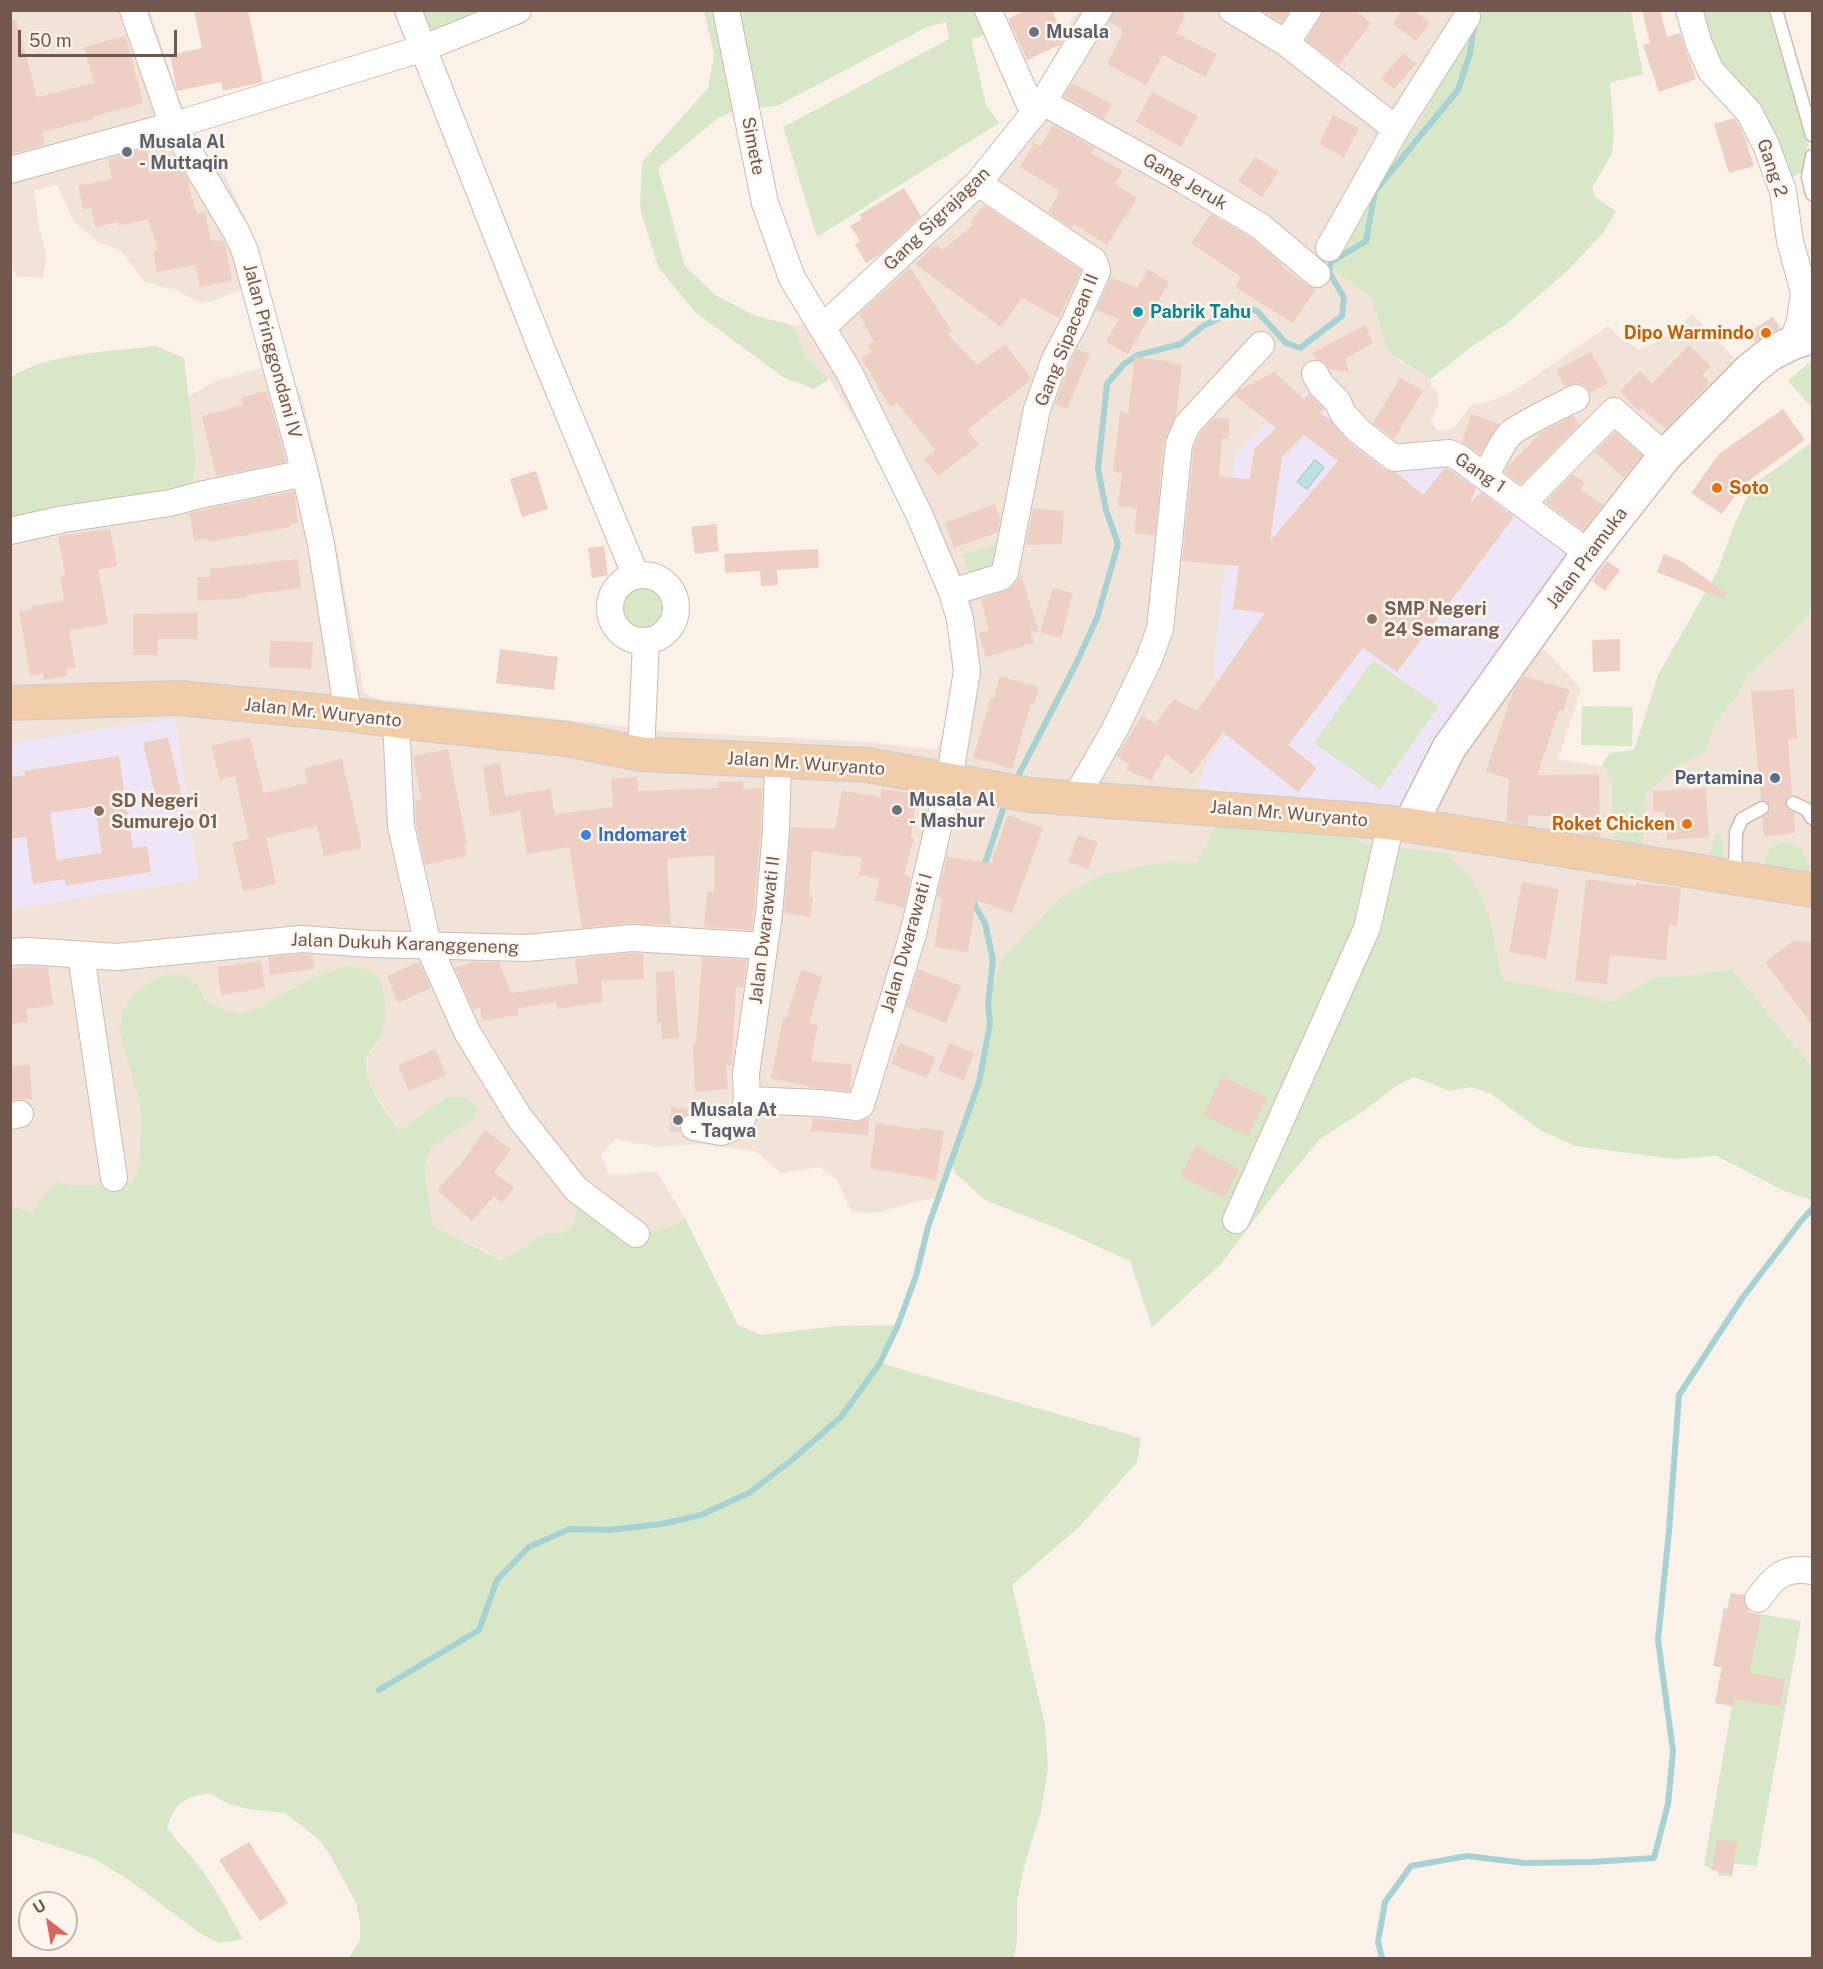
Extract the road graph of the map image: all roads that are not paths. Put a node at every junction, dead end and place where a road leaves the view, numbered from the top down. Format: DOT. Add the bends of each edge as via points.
graph roads {
  1 [pos="133,10"];
  2 [pos="408,10"];
  3 [pos="518,10"];
  4 [pos="726,10"];
  5 [pos="988,10"];
  6 [pos="1099,10"];
  7 [pos="1232,10"];
  8 [pos="1308,10"];
  9 [pos="1689,10"];
  10 [pos="1776,10"];
  11 [pos="1467,17"];
  12 [pos="1286,43"];
  13 [pos="424,48"];
  14 [pos="1039,108"];
  15 [pos="173,124"];
  16 [pos="1396,129"];
  17 [pos="1812,135"];
  18 [pos="1812,156"];
  19 [pos="10,170"];
  20 [pos="978,183"];
  21 [pos="1812,194"];
  22 [pos="1329,248"];
  23 [pos="1317,274"];
  24 [pos="823,327"];
  25 [pos="1802,340"];
  26 [pos="1261,345"];
  27 [pos="1315,374"];
  28 [pos="1576,398"];
  29 [pos="1665,456"];
  30 [pos="305,473"];
  31 [pos="1485,476"];
  32 [pos="1529,498"];
  33 [pos="10,531"];
  34 [pos="1585,558"];
  35 [pos="636,576"];
  36 [pos="952,592"];
  37 [pos="646,640"];
  38 [pos="10,703"];
  39 [pos="348,714"];
  40 [pos="396,721"];
  41 [pos="641,754"];
  42 [pos="778,760"];
  43 [pos="949,781"];
  44 [pos="1076,797"];
  45 [pos="1793,803"];
  46 [pos="1762,808"];
  47 [pos="1812,818"];
  48 [pos="1401,824"];
  49 [pos="1735,879"];
  50 [pos="1812,890"];
  51 [pos="428,945"];
  52 [pos="764,946"];
  53 [pos="10,952"];
  54 [pos="81,955"];
  55 [pos="747,1100"];
  56 [pos="694,1127"];
  57 [pos="114,1178"];
  58 [pos="1236,1220"];
  59 [pos="636,1234"];
  60 [pos="1812,1570"];
  61 [pos="1758,1599"];
  1 -- 15 [label="street, Jalan Pringgondani IV"];
  2 -- 13 [label="street"];
  3 -- 13 [label="street"];
  4 -- 24 [label="street, Simete" via="765,203 792,278"];
  5 -- 14 [label="street"];
  6 -- 14 [label="street, Gang Sigrajagan"];
  7 -- 12 [label="street"];
  8 -- 12 [label="street"];
  9 -- 25 [label="street, Gang 2" via="1711,71 1749,112 1783,191 1790,241 1804,292"];
  10 -- 17 [label="lane"];
  11 -- 16 [label="street"];
  12 -- 16 [label="street"];
  13 -- 15 [label="street"];
  13 -- 35 [label="street" via="542,350"];
  14 -- 20 [label="street, Gang Sigrajagan"];
  14 -- 23 [label="street, Gang Jeruk" via="1185,181 1260,226"];
  15 -- 19 [label="street"];
  15 -- 30 [label="street, Jalan Pringgondani IV" via="245,251"];
  16 -- 22 [label="street"];
  18 -- 21 [label="lane" via="1808,177"];
  20 -- 24 [label="street, Gang Sigrajagan"];
  20 -- 36 [label="street, Gang Sipacean II" via="1094,261 1097,271 1055,360 1037,409 1005,572 1001,577"];
  24 -- 36 [label="street, Simete" via="919,514"];
  25 -- 29 [label="main road, Jalan Pramuka" via="1770,354 1750,370"];
  26 -- 44 [label="street" via="1182,434 1160,629 1115,729"];
  27 -- 31 [label="street, Gang 1" via="1344,415 1394,458 1449,453"];
  28 -- 31 [label="street" via="1512,432"];
  29 -- 32 [label="street" via="1614,411"];
  29 -- 34 [label="main road, Jalan Pramuka"];
  30 -- 33 [label="street" via="170,503"];
  30 -- 39 [label="street, Jalan Pringgondani IV" via="321,544"];
  31 -- 34 [label="street, Gang 1" via="1579,546"];
  34 -- 48 [label="main road, Jalan Pramuka" via="1449,748"];
  35 -- 37 [label="street" via="614,592 612,620 620,632 632,639"];
  35 -- 37 [label="street" via="657,578 666,584 676,602 676,613 666,632"];
  36 -- 43 [label="street, Jalan Dwarawati I" via="967,671"];
  37 -- 41 [label="street"];
  38 -- 39 [label="main road, Jalan Mr. Wuryanto" via="179,698"];
  39 -- 40 [label="main road, Jalan Mr. Wuryanto"];
  40 -- 41 [label="main road, Jalan Mr. Wuryanto" via="566,739"];
  40 -- 51 [label="street" via="401,826"];
  41 -- 42 [label="main road, Jalan Mr. Wuryanto"];
  42 -- 43 [label="main road, Jalan Mr. Wuryanto" via="867,765"];
  42 -- 52 [label="street, Jalan Dwarawati II" via="776,831"];
  43 -- 44 [label="main road, Jalan Mr. Wuryanto" via="1030,795"];
  43 -- 55 [label="street, Jalan Dwarawati I" via="913,934 861,1105"];
  44 -- 48 [label="main road, Jalan Mr. Wuryanto"];
  45 -- 47 [label="lane" via="1806,809"];
  46 -- 49 [label="lane" via="1742,819 1736,832"];
  48 -- 49 [label="main road, Jalan Mr. Wuryanto"];
  48 -- 58 [label="street" via="1367,928"];
  49 -- 50 [label="main road, Jalan Mr. Wuryanto"];
  51 -- 52 [label="street, Jalan Dukuh Karanggeneng" via="527,948 632,938"];
  51 -- 54 [label="street, Jalan Dukuh Karanggeneng" via="301,939 117,957"];
  51 -- 59 [label="street" via="467,1032 519,1117 576,1189"];
  52 -- 55 [label="street, Jalan Dwarawati II" via="746,1073"];
  53 -- 54 [label="street, Jalan Dukuh Karanggeneng"];
  54 -- 57 [label="street"];
  55 -- 56 [label="street" via="742,1120 734,1127 721,1131"];
  60 -- 61 [label="street" via="1795,1568 1771,1582"];
}
